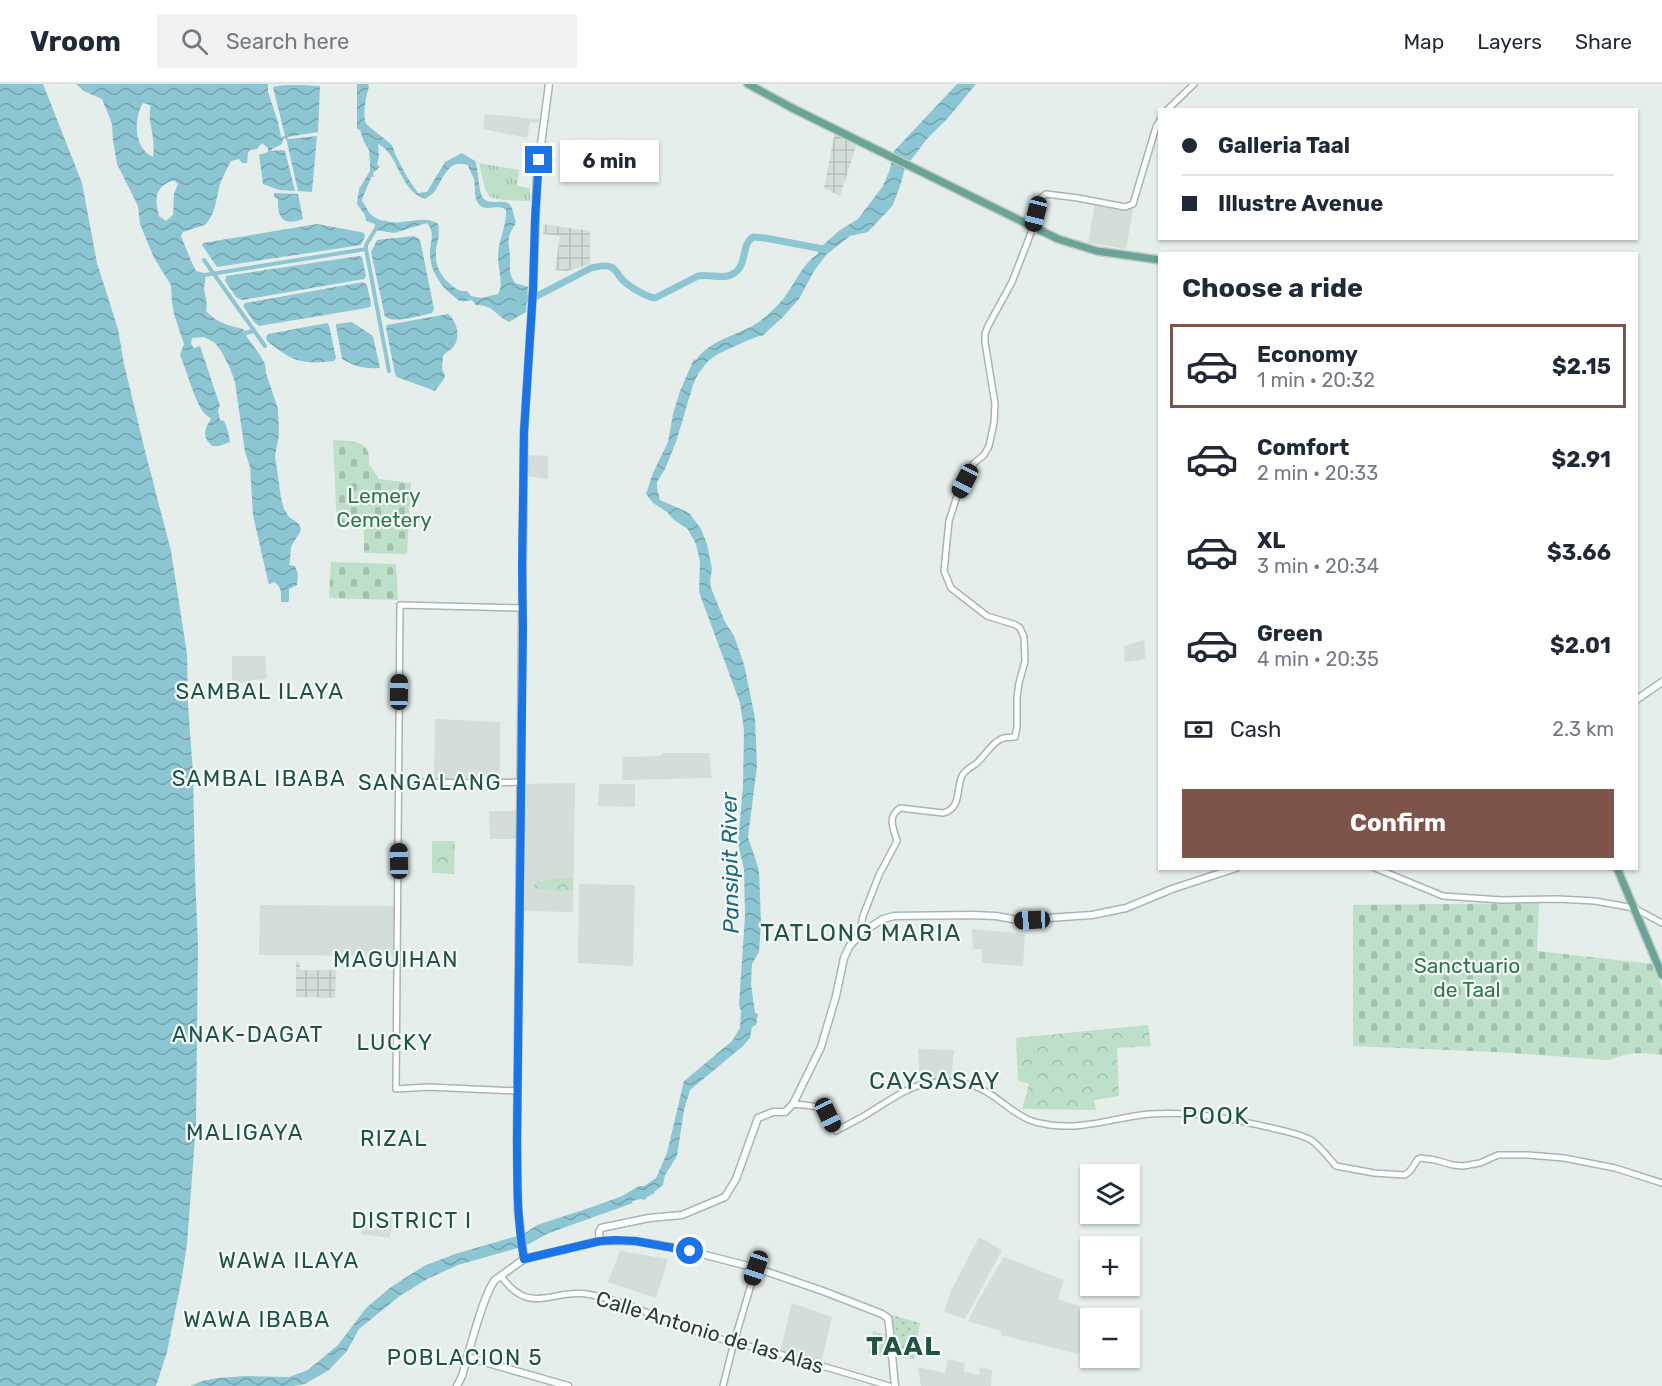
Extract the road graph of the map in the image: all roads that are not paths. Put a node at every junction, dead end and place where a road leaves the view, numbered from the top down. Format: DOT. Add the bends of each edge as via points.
graph roads {
  1 [pos="549,84"];
  2 [pos="748,84"];
  3 [pos="1194,84"];
  4 [pos="1169,108"];
  5 [pos="1158,124"];
  6 [pos="1033,227"];
  7 [pos="1158,260"];
  8 [pos="523,608"];
  9 [pos="1662,682"];
  10 [pos="1638,699"];
  11 [pos="399,782"];
  12 [pos="520,782"];
  13 [pos="1230,870"];
  14 [pos="1380,870"];
  15 [pos="1618,870"];
  16 [pos="1634,908"];
  17 [pos="1662,923"];
  18 [pos="859,935"];
  19 [pos="1662,975"];
  20 [pos="517,1090"];
  21 [pos="793,1104"];
  22 [pos="1662,1183"];
  23 [pos="600,1241"];
  24 [pos="524,1256"];
  25 [pos="756,1268"];
  26 [pos="501,1276"];
  27 [pos="734,1342"];
  28 [pos="467,1357"];
  29 [pos="457,1386"];
  30 [pos="568,1386"];
  31 [pos="723,1386"];
  32 [pos="889,1386"];
  33 [pos="895,1386"];
  1 -- 8 [label="main road" via="537,175 524,432"];
  2 -- 6 [label="main road"];
  3 -- 4 [label="street"];
  5 -- 6 [label="street" via="1133,204 1125,207 1046,194 1040,199"];
  6 -- 7 [label="main road" via="1082,248"];
  6 -- 18 [label="street" via="1012,282 985,334 994,423 989,446 974,463 956,499 949,521 944,572 951,588 987,616 1016,625 1024,637 1025,661 1018,690 1015,737 999,740 964,773 956,803 948,812 900,807 893,814 891,825 897,841 879,875"];
  8 -- 11 [label="street" via="400,605"];
  8 -- 12 [label="main road"];
  9 -- 10 [label="main road"];
  11 -- 12 [label="street"];
  11 -- 20 [label="street" via="396,1089"];
  12 -- 20 [label="main road"];
  13 -- 18 [label="main road" via="1126,908 1092,915 1018,920 972,915 894,916 882,919"];
  14 -- 16 [label="street" via="1443,896 1595,901"];
  15 -- 16 [label="main road"];
  16 -- 17 [label="street"];
  16 -- 19 [label="main road"];
  18 -- 21 [label="main road" via="844,958 820,1047"];
  20 -- 24 [label="main road" via="518,1211"];
  21 -- 22 [label="street" via="817,1106 828,1115 836,1131 916,1086 944,1082 973,1085 1032,1121 1052,1125 1069,1127 1149,1114 1189,1114 1248,1122 1307,1138 1336,1166 1374,1173 1405,1175 1421,1158 1468,1166 1498,1155 1527,1155 1615,1168"];
  21 -- 23 [label="main road" via="785,1112 758,1118 736,1179 725,1197 682,1215 601,1228"];
  23 -- 24 [label="main road"];
  23 -- 25 [label="main road" via="658,1244"];
  24 -- 26 [label="main road"];
  25 -- 27 [label="street"];
  25 -- 33 [label="main road" via="885,1316 890,1324"];
  26 -- 27 [label="street, Calle Antonio de las Alas" via="524,1297 591,1294"];
  26 -- 28 [label="main road" via="491,1284"];
  27 -- 31 [label="street"];
  27 -- 32 [label="street, Calle Antonio de las Alas"];
  28 -- 29 [label="main road"];
  28 -- 30 [label="main road"];
}
